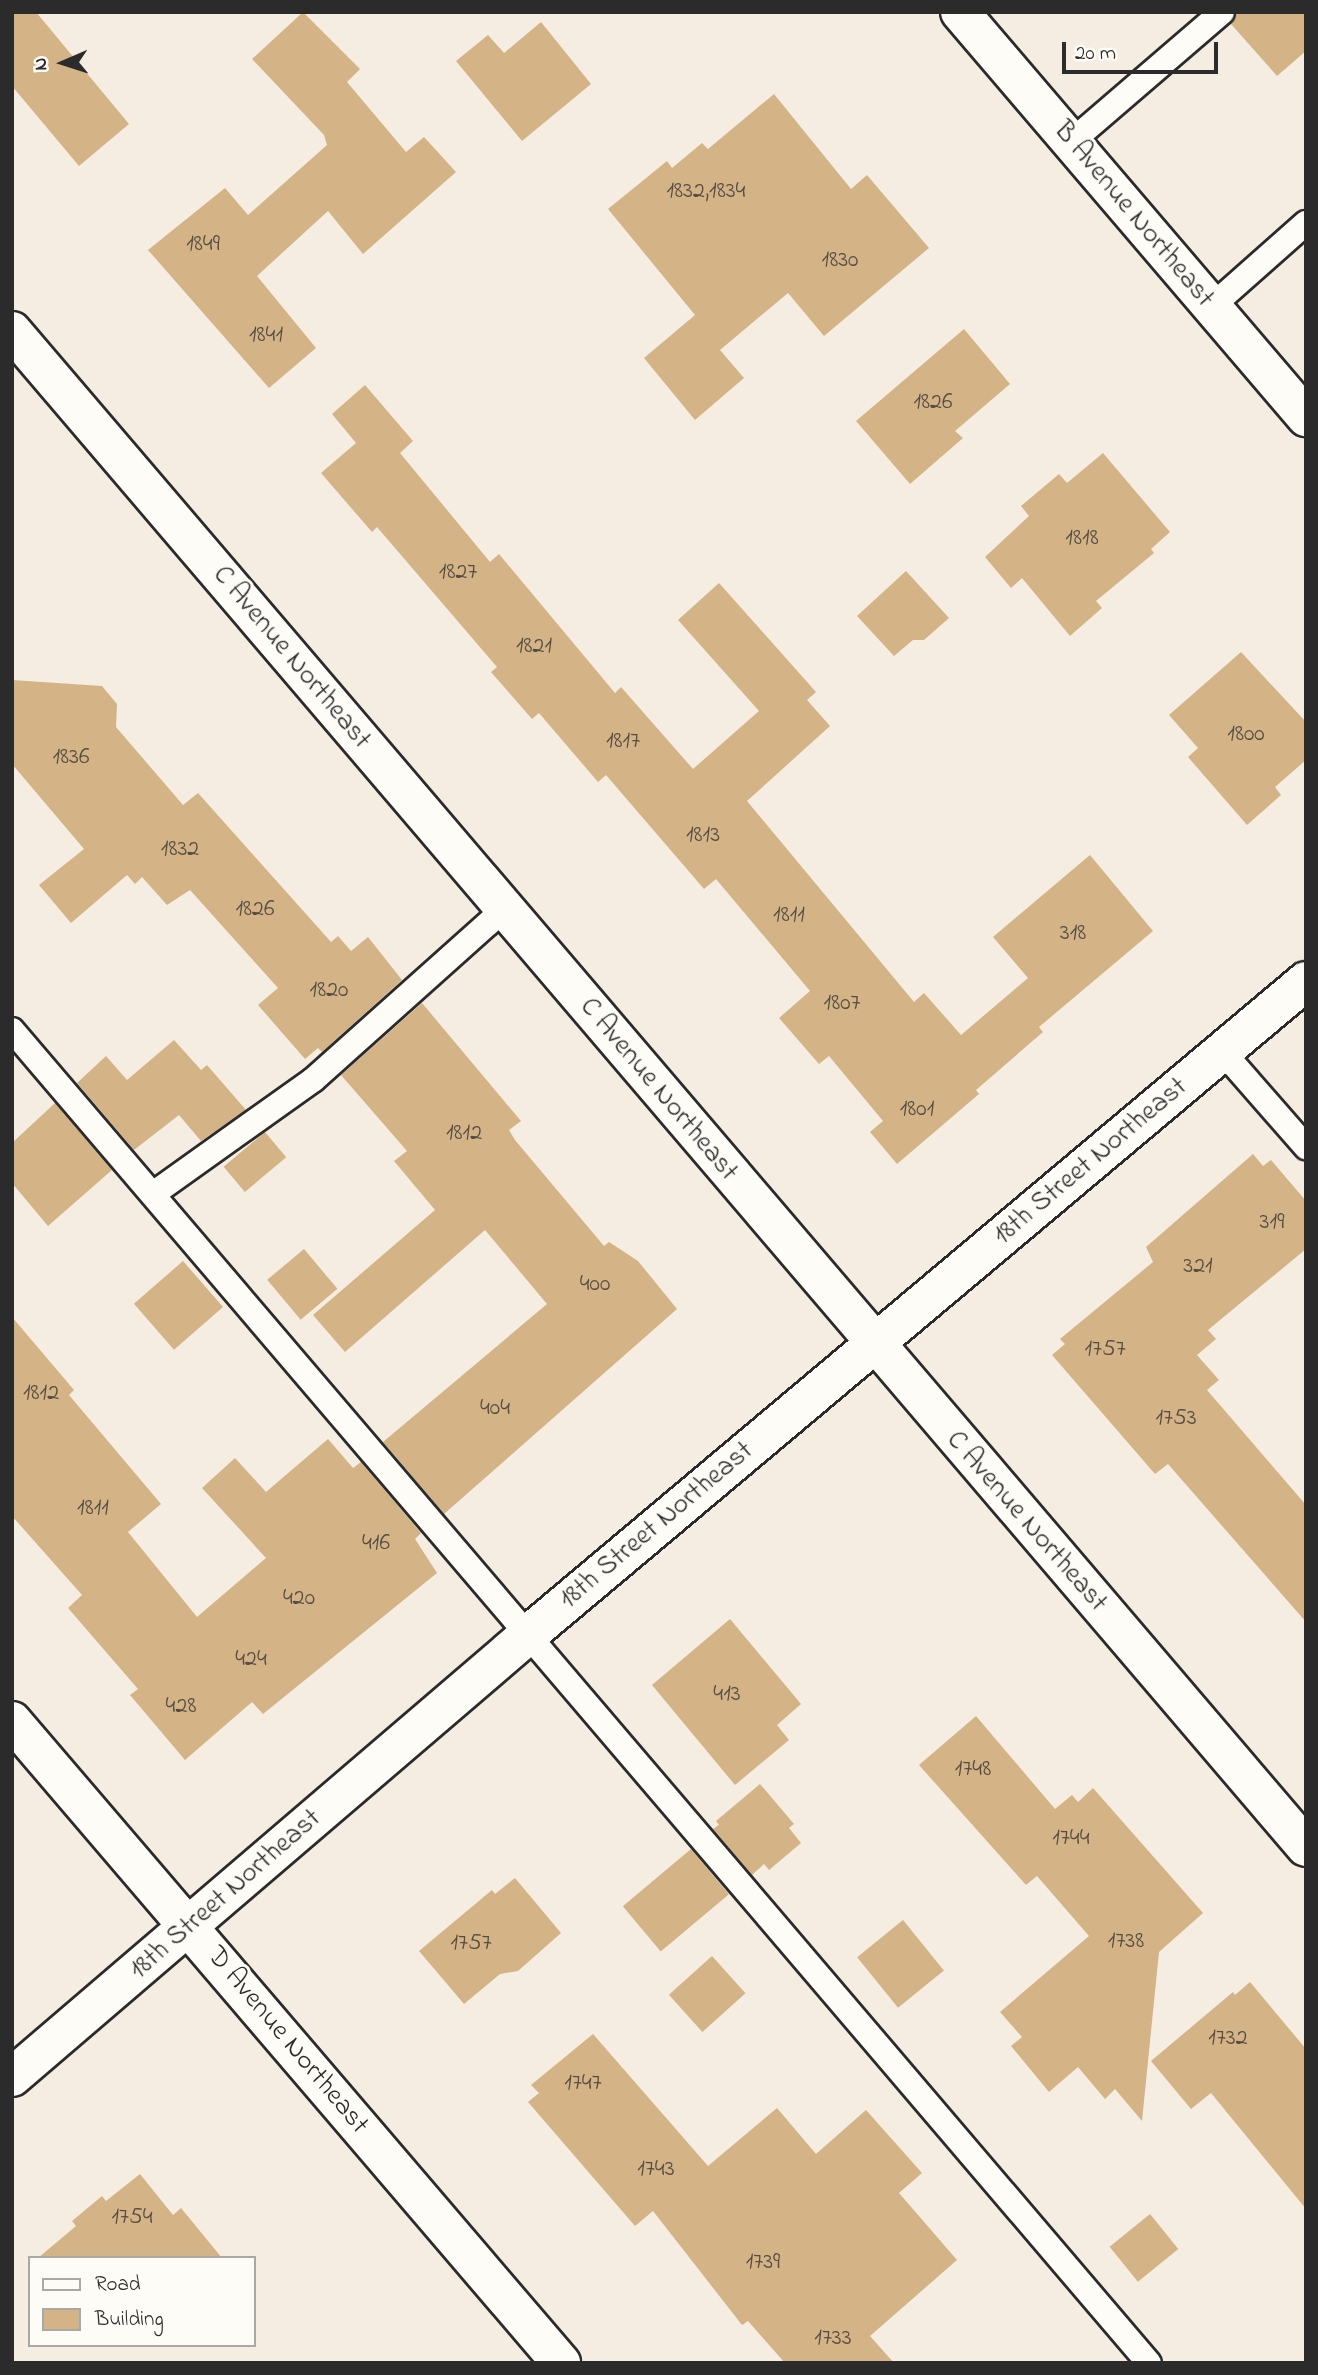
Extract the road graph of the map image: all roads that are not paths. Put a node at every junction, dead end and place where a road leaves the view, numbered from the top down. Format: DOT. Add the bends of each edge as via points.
graph roads {
  1 [pos="960,12"];
  2 [pos="1222,12"];
  3 [pos="1071,142"];
  4 [pos="1306,223"];
  5 [pos="1211,307"];
  6 [pos="12,331"];
  7 [pos="1306,417"];
  8 [pos="503,909"];
  9 [pos="1306,981"];
  10 [pos="12,1030"];
  11 [pos="1223,1051"];
  12 [pos="1306,1147"];
  13 [pos="153,1194"];
  14 [pos="874,1344"];
  15 [pos="528,1634"];
  16 [pos="12,1721"];
  17 [pos="1306,1847"];
  18 [pos="190,1927"];
  19 [pos="12,2077"];
  20 [pos="561,2363"];
  21 [pos="1149,2363"];
  1 -- 3 [label="street, B Avenue Northeast"];
  2 -- 3 [label="lane"];
  3 -- 5 [label="street, B Avenue Northeast"];
  4 -- 5 [label="lane"];
  5 -- 7 [label="street, B Avenue Northeast"];
  6 -- 8 [label="street, C Avenue Northeast"];
  8 -- 13 [label="lane" via="313,1080"];
  8 -- 14 [label="street, C Avenue Northeast"];
  9 -- 11 [label="street, 18th Street Northeast"];
  10 -- 13 [label="lane"];
  11 -- 12 [label="lane"];
  11 -- 14 [label="street, 18th Street Northeast"];
  13 -- 15 [label="lane"];
  14 -- 15 [label="street, 18th Street Northeast"];
  14 -- 17 [label="street, C Avenue Northeast"];
  15 -- 18 [label="street, 18th Street Northeast"];
  15 -- 21 [label="lane"];
  16 -- 18 [label="street, D Avenue Northeast"];
  18 -- 19 [label="street, 18th Street Northeast"];
  18 -- 20 [label="street, D Avenue Northeast"];
}
